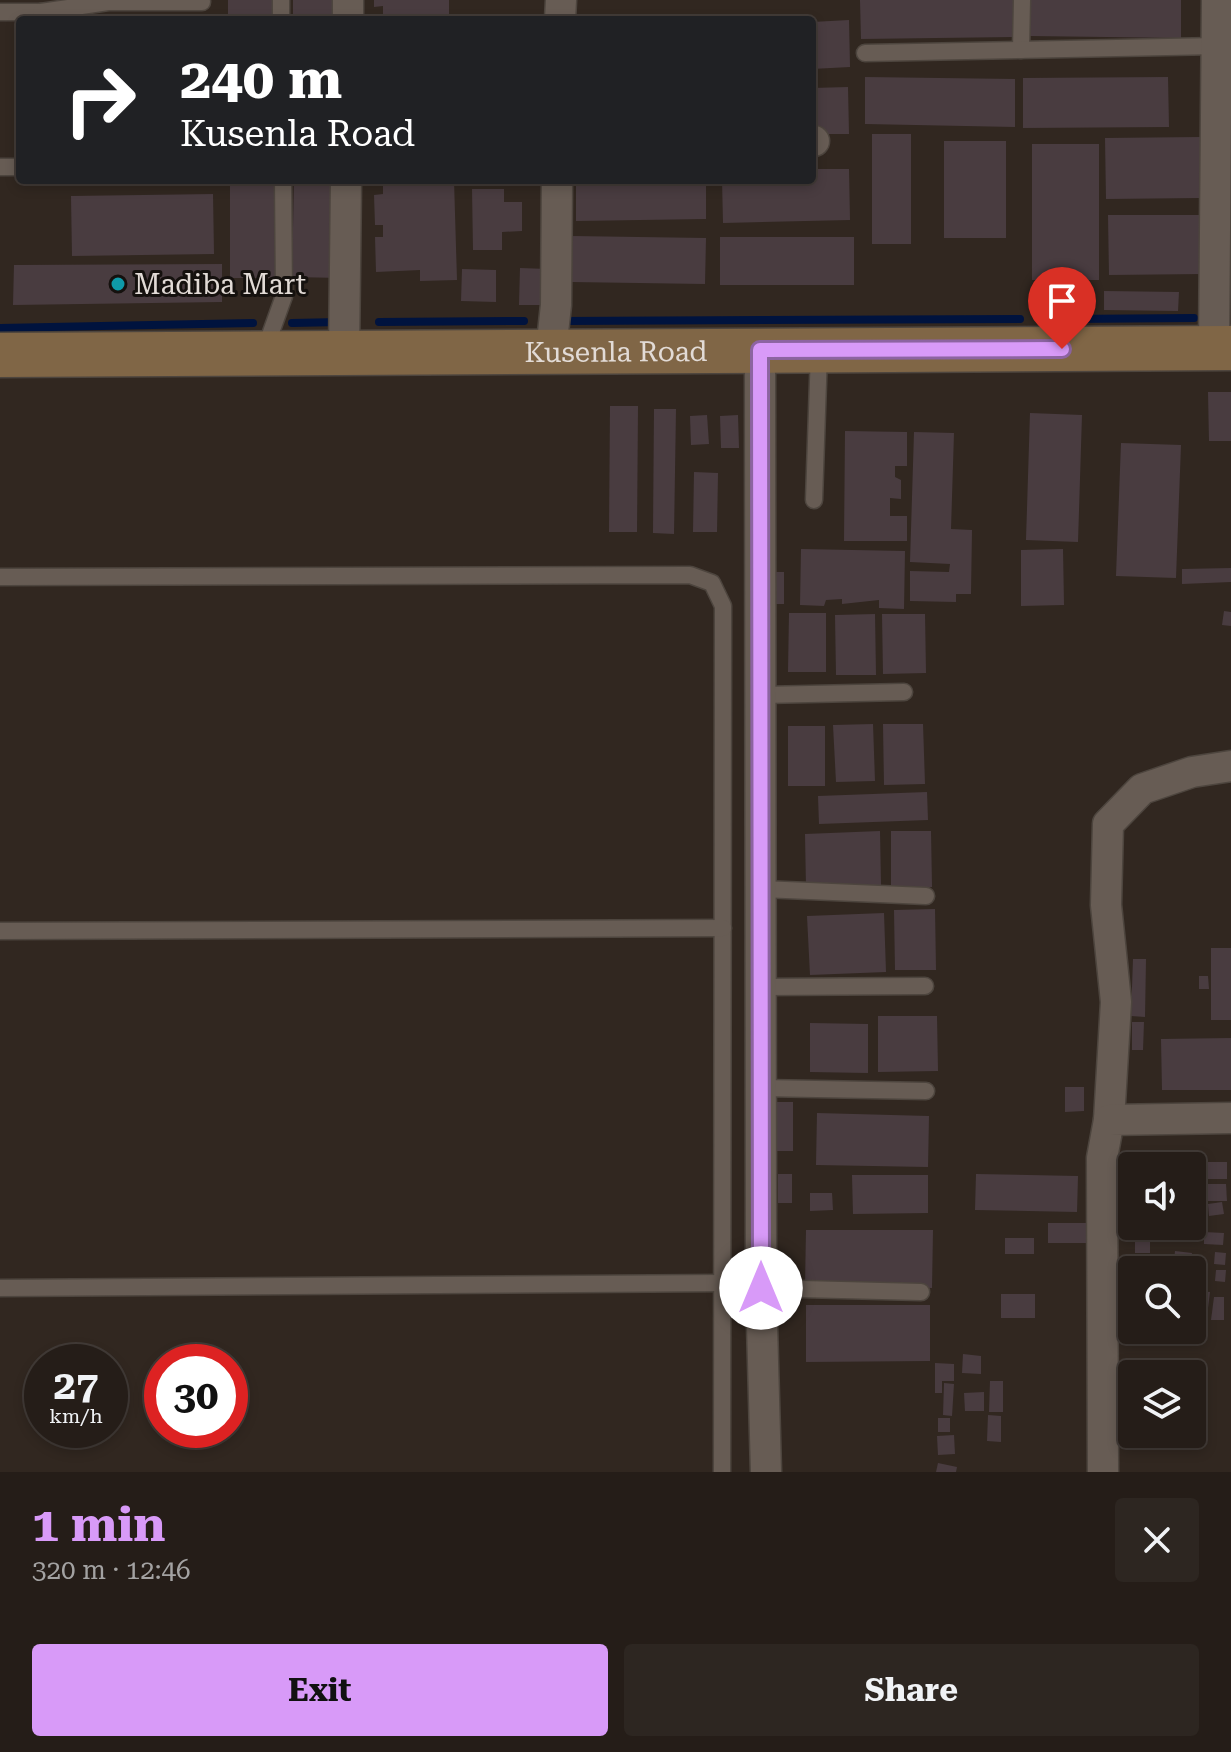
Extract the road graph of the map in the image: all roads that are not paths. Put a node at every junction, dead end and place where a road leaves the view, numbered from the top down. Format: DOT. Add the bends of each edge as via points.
graph roads {
  1 [pos="1022,0"];
  2 [pos="1217,0"];
  3 [pos="202,2"];
  4 [pos="0,12"];
  5 [pos="41,16"];
  6 [pos="1218,46"];
  7 [pos="1021,50"];
  8 [pos="865,53"];
  9 [pos="283,184"];
  10 [pos="346,184"];
  11 [pos="557,184"];
  12 [pos="1223,348"];
  13 [pos="760,350"];
  14 [pos="819,350"];
  15 [pos="551,351"];
  16 [pos="264,353"];
  17 [pos="344,353"];
  18 [pos="0,355"];
  19 [pos="814,500"];
  20 [pos="0,577"];
  21 [pos="904,692"];
  22 [pos="761,695"];
  23 [pos="1231,766"];
  24 [pos="761,889"];
  25 [pos="926,896"];
  26 [pos="723,928"];
  27 [pos="0,931"];
  28 [pos="925,986"];
  29 [pos="761,987"];
  30 [pos="761,1088"];
  31 [pos="926,1091"];
  32 [pos="1231,1118"];
  33 [pos="1109,1120"];
  34 [pos="723,1283"];
  35 [pos="0,1288"];
  36 [pos="761,1288"];
  37 [pos="921,1292"];
  38 [pos="722,1472"];
  39 [pos="766,1472"];
  40 [pos="1103,1472"];
  1 -- 7 [label="lane"];
  2 -- 6 [label="street"];
  3 -- 5 [label="lane" via="108,2"];
  4 -- 5 [label="lane"];
  6 -- 7 [label="lane"];
  6 -- 12 [label="street"];
  7 -- 8 [label="lane"];
  9 -- 16 [label="lane" via="284,296"];
  10 -- 17 [label="street"];
  11 -- 15 [label="street"];
  12 -- 14 [label="main road, Kusenla Road"];
  13 -- 14 [label="main road, Kusenla Road"];
  13 -- 15 [label="main road, Kusenla Road"];
  13 -- 22 [label="street"];
  14 -- 19 [label="lane"];
  15 -- 17 [label="main road, Kusenla Road"];
  16 -- 17 [label="main road, Kusenla Road"];
  16 -- 18 [label="main road, Kusenla Road"];
  20 -- 26 [label="lane" via="690,575 712,583 723,606"];
  21 -- 22 [label="lane"];
  22 -- 24 [label="street"];
  23 -- 33 [label="street" via="1142,789 1108,824 1106,905 1116,1002"];
  24 -- 25 [label="lane"];
  24 -- 29 [label="street"];
  26 -- 27 [label="lane"];
  26 -- 34 [label="lane"];
  28 -- 29 [label="lane"];
  29 -- 30 [label="street"];
  30 -- 31 [label="lane"];
  30 -- 36 [label="street"];
  32 -- 33 [label="street"];
  33 -- 40 [label="street" via="1102,1158"];
  34 -- 35 [label="lane"];
  34 -- 38 [label="lane"];
  36 -- 37 [label="lane"];
  36 -- 39 [label="street"];
}
